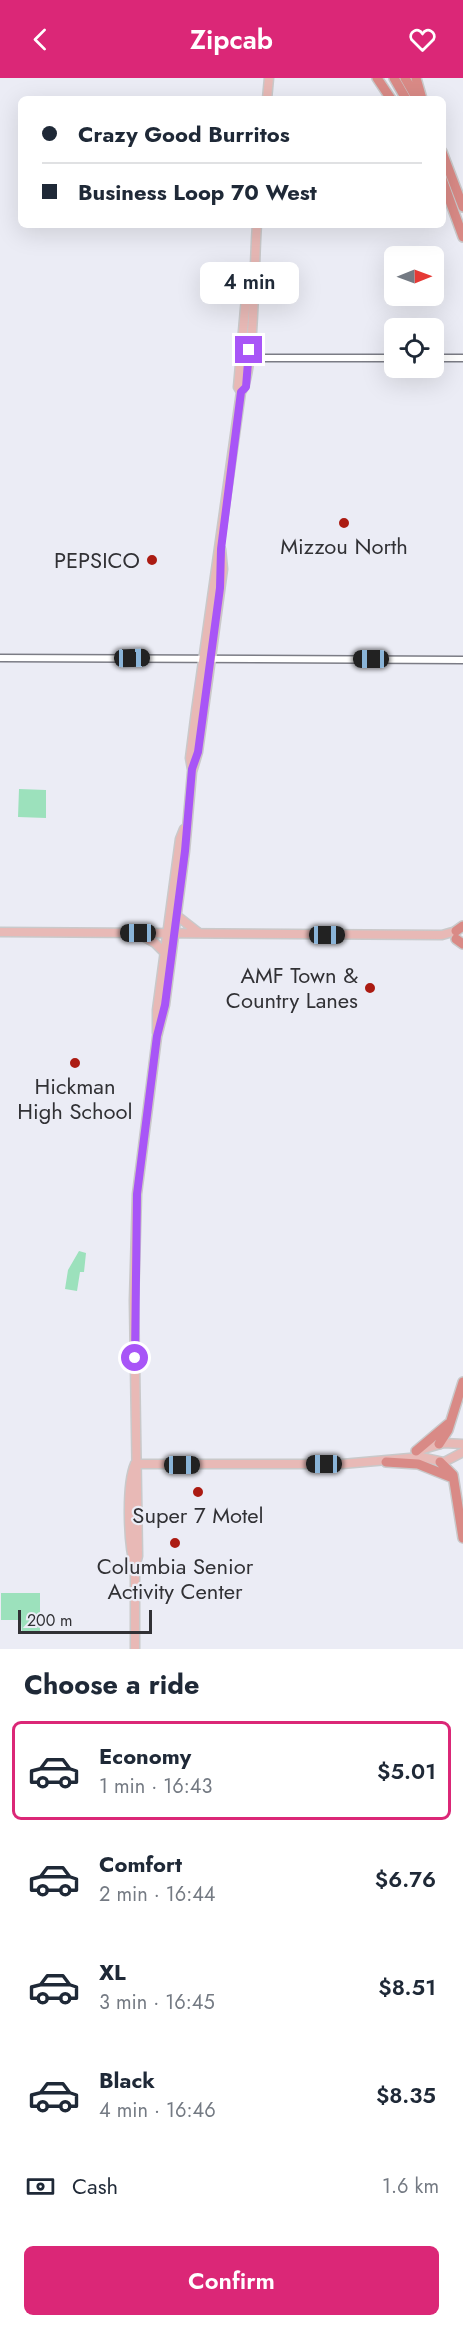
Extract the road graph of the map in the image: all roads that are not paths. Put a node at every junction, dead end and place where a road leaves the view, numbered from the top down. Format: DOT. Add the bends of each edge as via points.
graph roads {
  1 [pos="268,78"];
  2 [pos="377,78"];
  3 [pos="394,78"];
  4 [pos="405,78"];
  5 [pos="416,78"];
  6 [pos="267,96"];
  7 [pos="389,96"];
  8 [pos="404,96"];
  9 [pos="415,96"];
  10 [pos="421,96"];
  11 [pos="446,162"];
  12 [pos="446,190"];
  13 [pos="463,207"];
  14 [pos="257,228"];
  15 [pos="463,237"];
  16 [pos="245,357"];
  17 [pos="384,358"];
  18 [pos="444,358"];
  19 [pos="463,358"];
  20 [pos="0,658"];
  21 [pos="207,658"];
  22 [pos="463,660"];
  23 [pos="185,826"];
  24 [pos="176,915"];
  25 [pos="0,932"];
  26 [pos="139,933"];
  27 [pos="171,933"];
  28 [pos="200,933"];
  29 [pos="460,935"];
  30 [pos="165,953"];
  31 [pos="157,1036"];
  32 [pos="463,1382"];
  33 [pos="450,1423"];
  34 [pos="440,1444"];
  35 [pos="463,1444"];
  36 [pos="416,1451"];
  37 [pos="463,1452"];
  38 [pos="398,1461"];
  39 [pos="386,1462"];
  40 [pos="440,1462"];
  41 [pos="135,1464"];
  42 [pos="453,1478"];
  43 [pos="463,1538"];
  44 [pos="135,1649"];
  1 -- 6 [label="main road"];
  2 -- 7 [label="highway"];
  3 -- 8 [label="highway"];
  4 -- 9 [label="highway"];
  5 -- 10 [label="highway"];
  11 -- 13 [label="highway"];
  12 -- 15 [label="highway"];
  14 -- 16 [label="main road"];
  16 -- 17 [label="street"];
  16 -- 21 [label="main road" via="238,387 241,392 221,549 215,565"];
  18 -- 19 [label="street"];
  20 -- 21 [label="street"];
  21 -- 22 [label="street"];
  21 -- 23 [label="main road" via="190,758"];
  23 -- 24 [label="main road"];
  23 -- 27 [label="main road" via="180,839"];
  24 -- 27 [label="main road"];
  24 -- 28 [label="main road"];
  25 -- 26 [label="main road"];
  26 -- 27 [label="main road"];
  26 -- 30 [label="main road"];
  27 -- 28 [label="main road"];
  27 -- 30 [label="main road"];
  27 -- 31 [label="main road" via="162,1023"];
  28 -- 29 [label="main road"];
  30 -- 31 [label="main road"];
  31 -- 41 [label="main road" via="135,1222"];
  32 -- 33 [label="highway"];
  33 -- 34 [label="highway"];
  33 -- 36 [label="highway"];
  34 -- 35 [label="main road"];
  34 -- 36 [label="main road"];
  34 -- 40 [label="main road" via="433,1453"];
  36 -- 38 [label="main road"];
  37 -- 40 [label="main road" via="448,1462"];
  38 -- 39 [label="main road"];
  38 -- 40 [label="main road" via="421,1457"];
  39 -- 41 [label="main road"];
  39 -- 42 [label="highway" via="418,1464"];
  40 -- 42 [label="highway" via="449,1468"];
  41 -- 44 [label="main road" via="131,1474"];
  42 -- 43 [label="highway"];
}
